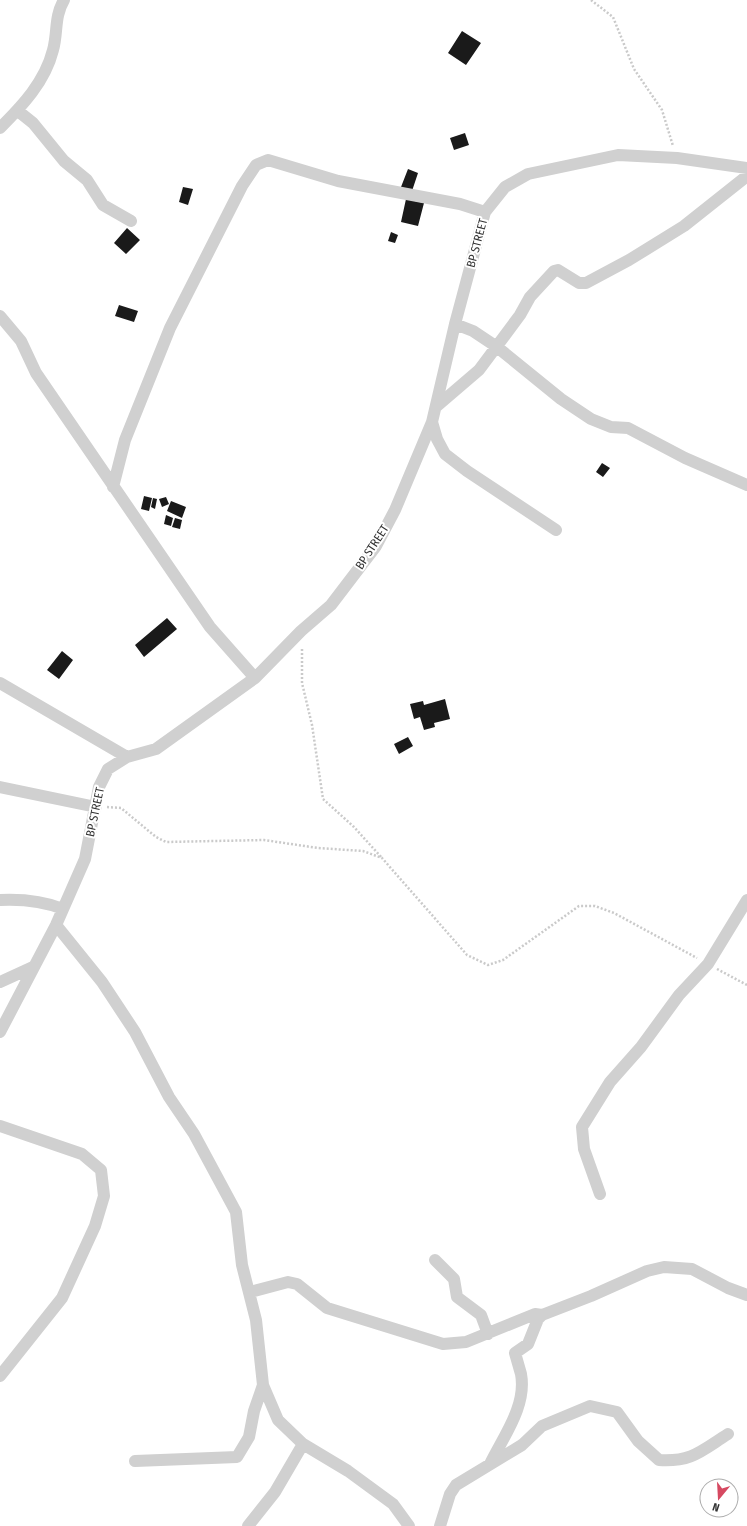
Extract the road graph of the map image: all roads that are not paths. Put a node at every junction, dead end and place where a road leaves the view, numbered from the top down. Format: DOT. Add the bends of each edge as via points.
graph roads {
  1 [pos="64,0"];
  2 [pos="18,111"];
  3 [pos="0,128"];
  4 [pos="747,168"];
  5 [pos="747,176"];
  6 [pos="485,212"];
  7 [pos="131,221"];
  8 [pos="0,316"];
  9 [pos="455,324"];
  10 [pos="497,347"];
  11 [pos="437,406"];
  12 [pos="432,422"];
  13 [pos="747,485"];
  14 [pos="113,487"];
  15 [pos="556,530"];
  16 [pos="255,678"];
  17 [pos="2,687"];
  18 [pos="127,757"];
  19 [pos="0,787"];
  20 [pos="96,807"];
  21 [pos="0,900"];
  22 [pos="747,900"];
  23 [pos="63,909"];
  24 [pos="56,925"];
  25 [pos="33,967"];
  26 [pos="0,982"];
  27 [pos="0,1032"];
  28 [pos="0,1126"];
  29 [pos="600,1194"];
  30 [pos="435,1260"];
  31 [pos="250,1292"];
  32 [pos="747,1295"];
  33 [pos="542,1314"];
  34 [pos="488,1334"];
  35 [pos="0,1376"];
  36 [pos="263,1385"];
  37 [pos="728,1434"];
  38 [pos="303,1444"];
  39 [pos="135,1461"];
  40 [pos="490,1464"];
  41 [pos="248,1526"];
  42 [pos="409,1526"];
  43 [pos="440,1526"];
  1 -- 2 [label="street" via="58,10 53,50 40,82"];
  2 -- 3 [label="street"];
  2 -- 7 [label="street" via="33,123 64,161 86,180 103,205"];
  4 -- 6 [label="street, BP STREET" via="677,158 618,155 528,174 505,187"];
  5 -- 10 [label="street" via="684,226 586,283 579,283 558,270 554,271 530,297"];
  6 -- 9 [label="street, BP STREET"];
  6 -- 14 [label="street" via="460,204 338,181 268,160 256,165 242,186 170,328 125,440"];
  8 -- 14 [label="street" via="21,341 36,374"];
  9 -- 10 [label="street" via="473,331"];
  9 -- 11 [label="street, BP STREET"];
  10 -- 11 [label="street" via="479,370"];
  10 -- 13 [label="street" via="591,419 611,427 633,430 685,458"];
  11 -- 12 [label="street, BP STREET"];
  12 -- 15 [label="street" via="445,454"];
  12 -- 16 [label="street, BP STREET" via="395,510 376,546 331,605 301,630"];
  14 -- 16 [label="street" via="210,627"];
  16 -- 18 [label="street, BP STREET" via="156,749"];
  17 -- 18 [label="street"];
  18 -- 20 [label="street, BP STREET" via="108,769 99,787"];
  19 -- 20 [label="street"];
  20 -- 23 [label="street, BP STREET" via="85,860"];
  21 -- 23 [label="street" via="15,899"];
  22 -- 29 [label="street" via="708,964 679,995 641,1047 610,1082 582,1127 584,1150"];
  23 -- 24 [label="street, BP STREET"];
  24 -- 25 [label="street, BP STREET"];
  24 -- 31 [label="street" via="102,982 135,1032 169,1097 194,1134 236,1212 242,1265"];
  25 -- 26 [label="street"];
  25 -- 27 [label="street, BP STREET"];
  28 -- 35 [label="street" via="82,1154 101,1170 104,1196 95,1226 62,1298"];
  30 -- 34 [label="street" via="454,1279 457,1297 481,1315"];
  31 -- 34 [label="street" via="288,1282 297,1284 327,1308 443,1344 466,1342"];
  31 -- 36 [label="street" via="256,1320"];
  32 -- 33 [label="street" via="692,1269 664,1267 647,1271"];
  33 -- 34 [label="street" via="535,1314"];
  33 -- 40 [label="street" via="528,1344 515,1353 521,1375 518,1407"];
  36 -- 38 [label="street" via="278,1420"];
  36 -- 39 [label="street" via="249,1437 237,1457"];
  37 -- 40 [label="street" via="692,1457 677,1461 659,1460 638,1441 617,1412 590,1406 542,1426 522,1445"];
  38 -- 41 [label="street" via="274,1492"];
  38 -- 42 [label="street" via="348,1471 393,1504"];
  40 -- 43 [label="street" via="456,1486 450,1494"];
}
